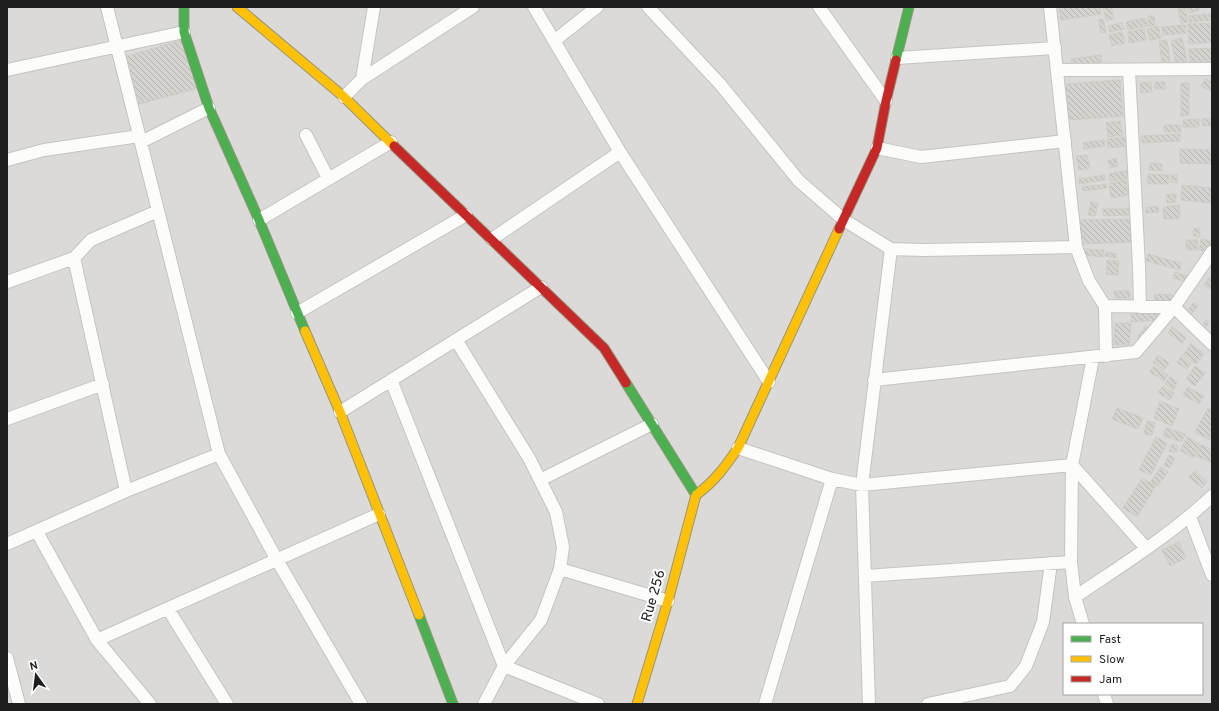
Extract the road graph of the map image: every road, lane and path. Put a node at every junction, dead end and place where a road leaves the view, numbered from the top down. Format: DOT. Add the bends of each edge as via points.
graph roads {
  1 [pos="107,7"];
  2 [pos="184,7"];
  3 [pos="237,7"];
  4 [pos="375,7"];
  5 [pos="473,7"];
  6 [pos="534,7"];
  7 [pos="597,7"];
  8 [pos="648,7"];
  9 [pos="819,7"];
  10 [pos="909,7"];
  11 [pos="1050,7"];
  12 [pos="184,32"];
  13 [pos="554,40"];
  14 [pos="116,46"];
  15 [pos="1054,48"];
  16 [pos="897,58"];
  17 [pos="1212,69"];
  18 [pos="7,70"];
  19 [pos="1057,70"];
  20 [pos="1129,70"];
  21 [pos="362,79"];
  22 [pos="344,97"];
  23 [pos="886,101"];
  24 [pos="209,108"];
  25 [pos="306,135"];
  26 [pos="140,139"];
  27 [pos="1065,141"];
  28 [pos="391,142"];
  29 [pos="877,148"];
  30 [pos="620,152"];
  31 [pos="7,160"];
  32 [pos="328,178"];
  33 [pos="158,211"];
  34 [pos="466,215"];
  35 [pos="259,220"];
  36 [pos="844,220"];
  37 [pos="492,239"];
  38 [pos="1076,247"];
  39 [pos="891,248"];
  40 [pos="1212,252"];
  41 [pos="74,258"];
  42 [pos="7,282"];
  43 [pos="541,287"];
  44 [pos="1105,306"];
  45 [pos="1140,307"];
  46 [pos="1174,307"];
  47 [pos="297,313"];
  48 [pos="456,340"];
  49 [pos="1212,344"];
  50 [pos="1106,356"];
  51 [pos="1093,358"];
  52 [pos="391,380"];
  53 [pos="874,380"];
  54 [pos="769,382"];
  55 [pos="103,384"];
  56 [pos="340,412"];
  57 [pos="7,419"];
  58 [pos="652,424"];
  59 [pos="738,448"];
  60 [pos="219,454"];
  61 [pos="1072,465"];
  62 [pos="832,479"];
  63 [pos="540,480"];
  64 [pos="862,485"];
  65 [pos="126,491"];
  66 [pos="696,495"];
  67 [pos="1212,496"];
  68 [pos="378,514"];
  69 [pos="1190,517"];
  70 [pos="37,532"];
  71 [pos="7,544"];
  72 [pos="1146,548"];
  73 [pos="277,560"];
  74 [pos="1071,562"];
  75 [pos="1051,563"];
  76 [pos="560,569"];
  77 [pos="1212,575"];
  78 [pos="865,576"];
  79 [pos="1075,596"];
  80 [pos="668,600"];
  81 [pos="168,609"];
  82 [pos="1083,623"];
  83 [pos="97,640"];
  84 [pos="7,658"];
  85 [pos="504,666"];
  86 [pos="19,704"];
  87 [pos="150,704"];
  88 [pos="227,704"];
  89 [pos="361,704"];
  90 [pos="453,704"];
  91 [pos="484,704"];
  92 [pos="598,704"];
  93 [pos="637,704"];
  94 [pos="765,704"];
  95 [pos="869,704"];
  96 [pos="928,704"];
  1 -- 14 [label="street"];
  2 -- 12 [label="street"];
  3 -- 22 [label="street"];
  4 -- 21 [label="street"];
  5 -- 21 [label="street"];
  6 -- 13 [label="street"];
  7 -- 13 [label="street"];
  8 -- 36 [label="street" via="720,84 799,181"];
  9 -- 23 [label="street"];
  10 -- 16 [label="street"];
  11 -- 15 [label="street"];
  12 -- 14 [label="street"];
  12 -- 24 [label="street"];
  13 -- 30 [label="street"];
  14 -- 18 [label="street"];
  14 -- 26 [label="street"];
  15 -- 16 [label="street"];
  15 -- 19 [label="street"];
  16 -- 23 [label="street"];
  17 -- 20 [label="street"];
  19 -- 20 [label="street"];
  19 -- 27 [label="street"];
  20 -- 45 [label="street"];
  21 -- 22 [label="street"];
  22 -- 28 [label="street"];
  23 -- 29 [label="street"];
  24 -- 26 [label="street"];
  24 -- 35 [label="street"];
  25 -- 32 [label="street"];
  26 -- 31 [label="street" via="44,150"];
  26 -- 33 [label="street"];
  27 -- 29 [label="street" via="921,157"];
  27 -- 38 [label="street"];
  28 -- 32 [label="street"];
  28 -- 34 [label="street"];
  29 -- 36 [label="street"];
  30 -- 37 [label="street"];
  30 -- 54 [label="street"];
  32 -- 35 [label="street"];
  33 -- 41 [label="street" via="91,240"];
  33 -- 60 [label="street"];
  34 -- 37 [label="street"];
  34 -- 47 [label="street"];
  35 -- 47 [label="street"];
  36 -- 39 [label="street"];
  36 -- 54 [label="street"];
  37 -- 43 [label="street"];
  38 -- 39 [label="street" via="923,250"];
  38 -- 44 [label="street" via="1089,281"];
  39 -- 53 [label="street"];
  40 -- 46 [label="street"];
  41 -- 42 [label="street"];
  41 -- 55 [label="street"];
  43 -- 48 [label="street"];
  43 -- 58 [label="street" via="604,348"];
  44 -- 45 [label="street"];
  44 -- 50 [label="street"];
  45 -- 46 [label="street"];
  46 -- 49 [label="street"];
  46 -- 50 [label="street" via="1136,352"];
  47 -- 56 [label="street"];
  48 -- 52 [label="street"];
  48 -- 63 [label="street"];
  50 -- 51 [label="street"];
  51 -- 53 [label="street"];
  51 -- 61 [label="street"];
  52 -- 56 [label="street"];
  52 -- 85 [label="street"];
  53 -- 64 [label="street"];
  54 -- 59 [label="street"];
  55 -- 57 [label="street"];
  55 -- 65 [label="street"];
  56 -- 68 [label="street"];
  58 -- 63 [label="street"];
  58 -- 66 [label="street"];
  59 -- 62 [label="street"];
  59 -- 66 [label="street" via="722,472"];
  60 -- 65 [label="street"];
  60 -- 73 [label="street"];
  61 -- 64 [label="street"];
  61 -- 72 [label="street"];
  61 -- 74 [label="street"];
  62 -- 64 [label="street"];
  62 -- 94 [label="street"];
  63 -- 76 [label="street" via="556,512 563,547"];
  64 -- 78 [label="street"];
  65 -- 70 [label="street"];
  66 -- 80 [label="street, Rue 256"];
  67 -- 69 [label="street"];
  68 -- 73 [label="street"];
  68 -- 90 [label="street"];
  69 -- 72 [label="street"];
  69 -- 77 [label="street"];
  70 -- 71 [label="street"];
  70 -- 83 [label="street"];
  72 -- 79 [label="street"];
  73 -- 81 [label="street"];
  73 -- 89 [label="street"];
  74 -- 75 [label="street"];
  74 -- 79 [label="street"];
  75 -- 78 [label="street"];
  75 -- 96 [label="street" via="1043,622 1026,666 1010,686"];
  76 -- 80 [label="street"];
  76 -- 85 [label="street" via="541,620"];
  78 -- 95 [label="street"];
  79 -- 82 [label="street"];
  80 -- 93 [label="street, Rue 256"];
  81 -- 83 [label="street"];
  81 -- 88 [label="street"];
  83 -- 87 [label="street"];
  84 -- 86 [label="street"];
  85 -- 91 [label="street"];
  85 -- 92 [label="street"];
}
